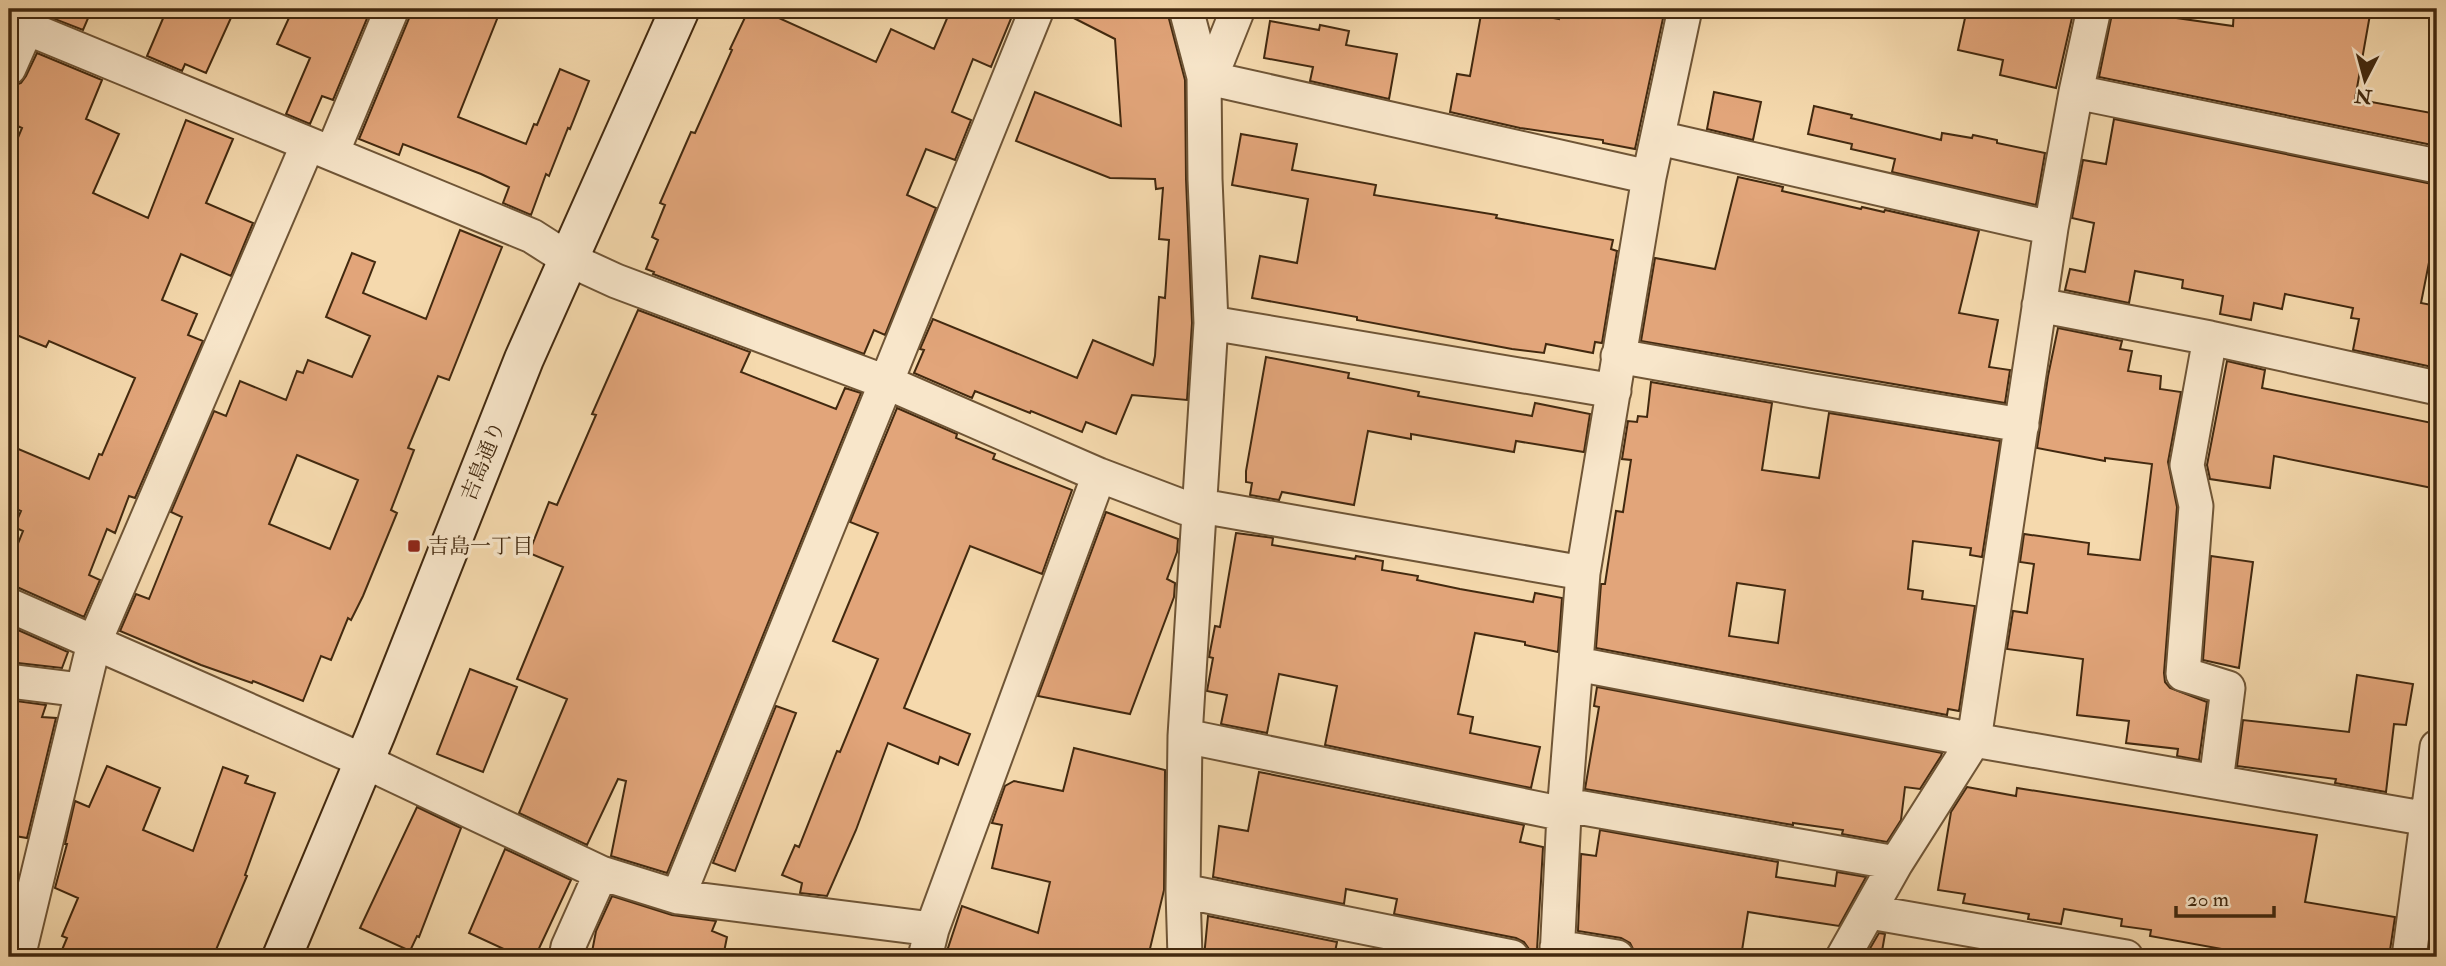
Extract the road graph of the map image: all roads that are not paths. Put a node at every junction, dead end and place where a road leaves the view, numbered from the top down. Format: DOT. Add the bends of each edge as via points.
graph roads {
  1 [pos="392,9"];
  2 [pos="680,9"];
  3 [pos="1037,9"];
  4 [pos="1186,9"];
  5 [pos="1238,9"];
  6 [pos="1685,9"];
  7 [pos="2094,9"];
  8 [pos="31,18"];
  9 [pos="9,68"];
  10 [pos="1204,78"];
  11 [pos="2076,92"];
  12 [pos="1659,138"];
  13 [pos="320,149"];
  14 [pos="2437,166"];
  15 [pos="1649,177"];
  16 [pos="2051,229"];
  17 [pos="568,259"];
  18 [pos="2039,305"];
  19 [pos="1211,323"];
  20 [pos="2210,338"];
  21 [pos="1618,356"];
  22 [pos="888,383"];
  23 [pos="2437,388"];
  24 [pos="1615,391"];
  25 [pos="2022,425"];
  26 [pos="1099,475"];
  27 [pos="1202,506"];
  28 [pos="1583,573"];
  29 [pos="9,605"];
  30 [pos="94,643"];
  31 [pos="1577,664"];
  32 [pos="9,681"];
  33 [pos="81,691"];
  34 [pos="1185,736"];
  35 [pos="1974,740"];
  36 [pos="2437,747"];
  37 [pos="364,761"];
  38 [pos="2216,782"];
  39 [pos="1565,809"];
  40 [pos="2428,819"];
  41 [pos="1896,863"];
  42 [pos="601,873"];
  43 [pos="1183,891"];
  44 [pos="678,897"];
  45 [pos="1870,912"];
  46 [pos="18,918"];
  47 [pos="928,943"];
  48 [pos="1557,952"];
  49 [pos="18,957"];
  50 [pos="282,957"];
  51 [pos="566,957"];
  52 [pos="1185,957"];
  53 [pos="1512,957"];
  54 [pos="1617,957"];
  55 [pos="1843,957"];
  56 [pos="2126,957"];
  57 [pos="2409,957"];
  1 -- 13 [label="street"];
  2 -- 17 [label="street, 吉島通り"];
  3 -- 22 [label="street"];
  4 -- 10 [label="street"];
  5 -- 10 [label="street" via="1218,59"];
  6 -- 12 [label="street"];
  7 -- 11 [label="street"];
  8 -- 9 [label="street"];
  8 -- 13 [label="street"];
  10 -- 15 [label="street"];
  10 -- 19 [label="street"];
  11 -- 14 [label="street"];
  11 -- 16 [label="street"];
  12 -- 15 [label="street"];
  12 -- 16 [label="street"];
  13 -- 17 [label="street" via="532,236"];
  13 -- 30 [label="street"];
  15 -- 21 [label="street"];
  16 -- 18 [label="street"];
  17 -- 22 [label="street"];
  17 -- 37 [label="street, 吉島通り"];
  18 -- 20 [label="street"];
  18 -- 25 [label="street"];
  19 -- 24 [label="street"];
  19 -- 27 [label="street"];
  20 -- 23 [label="street"];
  20 -- 38 [label="street" via="2187,465 2196,506 2183,674 2228,688"];
  21 -- 24 [label="street"];
  21 -- 25 [label="street"];
  22 -- 26 [label="street"];
  22 -- 44 [label="street"];
  24 -- 28 [label="street"];
  25 -- 35 [label="street"];
  26 -- 27 [label="street" via="1186,508"];
  26 -- 47 [label="street"];
  27 -- 28 [label="street"];
  27 -- 34 [label="street"];
  28 -- 31 [label="street"];
  29 -- 30 [label="street"];
  30 -- 33 [label="street"];
  30 -- 37 [label="street"];
  31 -- 35 [label="street"];
  31 -- 39 [label="street"];
  32 -- 33 [label="street"];
  33 -- 46 [label="street"];
  34 -- 39 [label="street"];
  34 -- 43 [label="street"];
  35 -- 38 [label="street"];
  35 -- 41 [label="street"];
  36 -- 40 [label="street"];
  37 -- 42 [label="street"];
  37 -- 50 [label="street, 吉島通り"];
  38 -- 40 [label="street"];
  39 -- 41 [label="street"];
  39 -- 48 [label="street"];
  40 -- 57 [label="street"];
  41 -- 45 [label="street"];
  42 -- 44 [label="street"];
  42 -- 51 [label="street"];
  43 -- 52 [label="street"];
  43 -- 53 [label="street"];
  44 -- 47 [label="street"];
  45 -- 55 [label="street"];
  45 -- 56 [label="street"];
  46 -- 49 [label="street"];
  48 -- 54 [label="street"];
}
